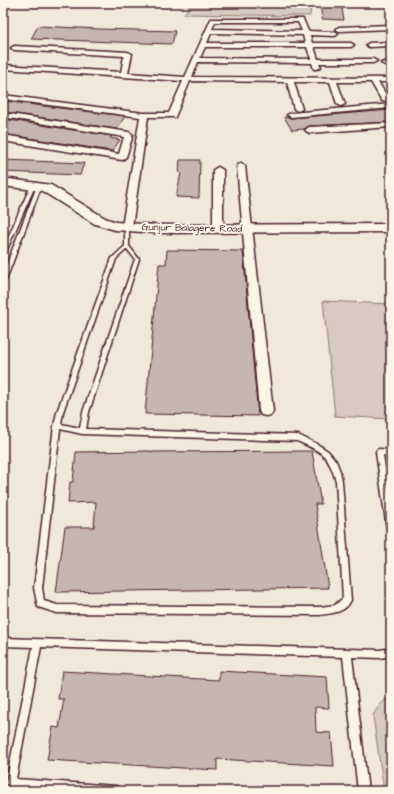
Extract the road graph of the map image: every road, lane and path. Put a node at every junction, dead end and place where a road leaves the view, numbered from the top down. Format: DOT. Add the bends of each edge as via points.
graph roads {
  1 [pos="391,26"];
  2 [pos="208,31"];
  3 [pos="306,33"];
  4 [pos="391,44"];
  5 [pos="202,45"];
  6 [pos="309,45"];
  7 [pos="351,45"];
  8 [pos="370,45"];
  9 [pos="14,48"];
  10 [pos="196,60"];
  11 [pos="373,60"];
  12 [pos="315,64"];
  13 [pos="3,67"];
  14 [pos="124,75"];
  15 [pos="187,79"];
  16 [pos="290,80"];
  17 [pos="332,80"];
  18 [pos="373,80"];
  19 [pos="391,80"];
  20 [pos="3,97"];
  21 [pos="385,99"];
  22 [pos="341,104"];
  23 [pos="391,106"];
  24 [pos="298,109"];
  25 [pos="3,115"];
  26 [pos="144,115"];
  27 [pos="291,115"];
  28 [pos="391,125"];
  29 [pos="310,130"];
  30 [pos="3,138"];
  31 [pos="240,166"];
  32 [pos="218,170"];
  33 [pos="3,182"];
  34 [pos="36,186"];
  35 [pos="127,227"];
  36 [pos="391,228"];
  37 [pos="218,229"];
  38 [pos="246,229"];
  39 [pos="128,246"];
  40 [pos="3,254"];
  41 [pos="3,280"];
  42 [pos="266,411"];
  43 [pos="56,426"];
  44 [pos="82,430"];
  45 [pos="391,453"];
  46 [pos="391,529"];
  47 [pos="3,642"];
  48 [pos="38,644"];
  49 [pos="391,652"];
  50 [pos="347,653"];
  51 [pos="116,791"];
  52 [pos="363,791"];
  1 -- 3 [label="street"];
  2 -- 3 [label="street"];
  2 -- 3 [label="street" via="213,20 301,20"];
  2 -- 5 [label="street"];
  3 -- 6 [label="street"];
  4 -- 8 [label="street"];
  5 -- 6 [label="street"];
  5 -- 10 [label="street"];
  6 -- 7 [label="street"];
  6 -- 12 [label="street"];
  9 -- 14 [label="street" via="128,54"];
  10 -- 12 [label="street"];
  10 -- 15 [label="street"];
  11 -- 12 [label="street"];
  13 -- 14 [label="street"];
  14 -- 15 [label="street"];
  15 -- 16 [label="street"];
  15 -- 26 [label="street" via="172,114"];
  16 -- 17 [label="street"];
  16 -- 24 [label="street"];
  17 -- 18 [label="street"];
  17 -- 22 [label="street"];
  18 -- 19 [label="street"];
  18 -- 21 [label="street"];
  20 -- 26 [label="street"];
  23 -- 27 [label="street"];
  25 -- 30 [label="street" via="129,135 122,158"];
  26 -- 35 [label="street"];
  28 -- 29 [label="street"];
  31 -- 38 [label="street"];
  32 -- 37 [label="street"];
  33 -- 34 [label="street, Gunjur Balagere Road"];
  34 -- 35 [label="street, Gunjur Balagere Road" via="46,188 100,221"];
  34 -- 40 [label="lane"];
  34 -- 41 [label="lane"];
  35 -- 37 [label="street, Gunjur Balagere Road"];
  35 -- 39 [label="lane"];
  36 -- 38 [label="street, Gunjur Balagere Road"];
  37 -- 38 [label="street, Gunjur Balagere Road"];
  38 -- 42 [label="street"];
  39 -- 43 [label="lane" via="114,258"];
  39 -- 44 [label="lane" via="137,259"];
  43 -- 44 [label="lane"];
  43 -- 44 [label="lane" via="38,588 41,604 57,609 320,611 336,609 347,600 339,481 335,465 328,453 298,438"];
  45 -- 46 [label="lane" via="379,452"];
  47 -- 48 [label="lane"];
  48 -- 50 [label="lane"];
  48 -- 51 [label="lane" via="11,783"];
  49 -- 50 [label="lane"];
  50 -- 52 [label="lane"];
}
